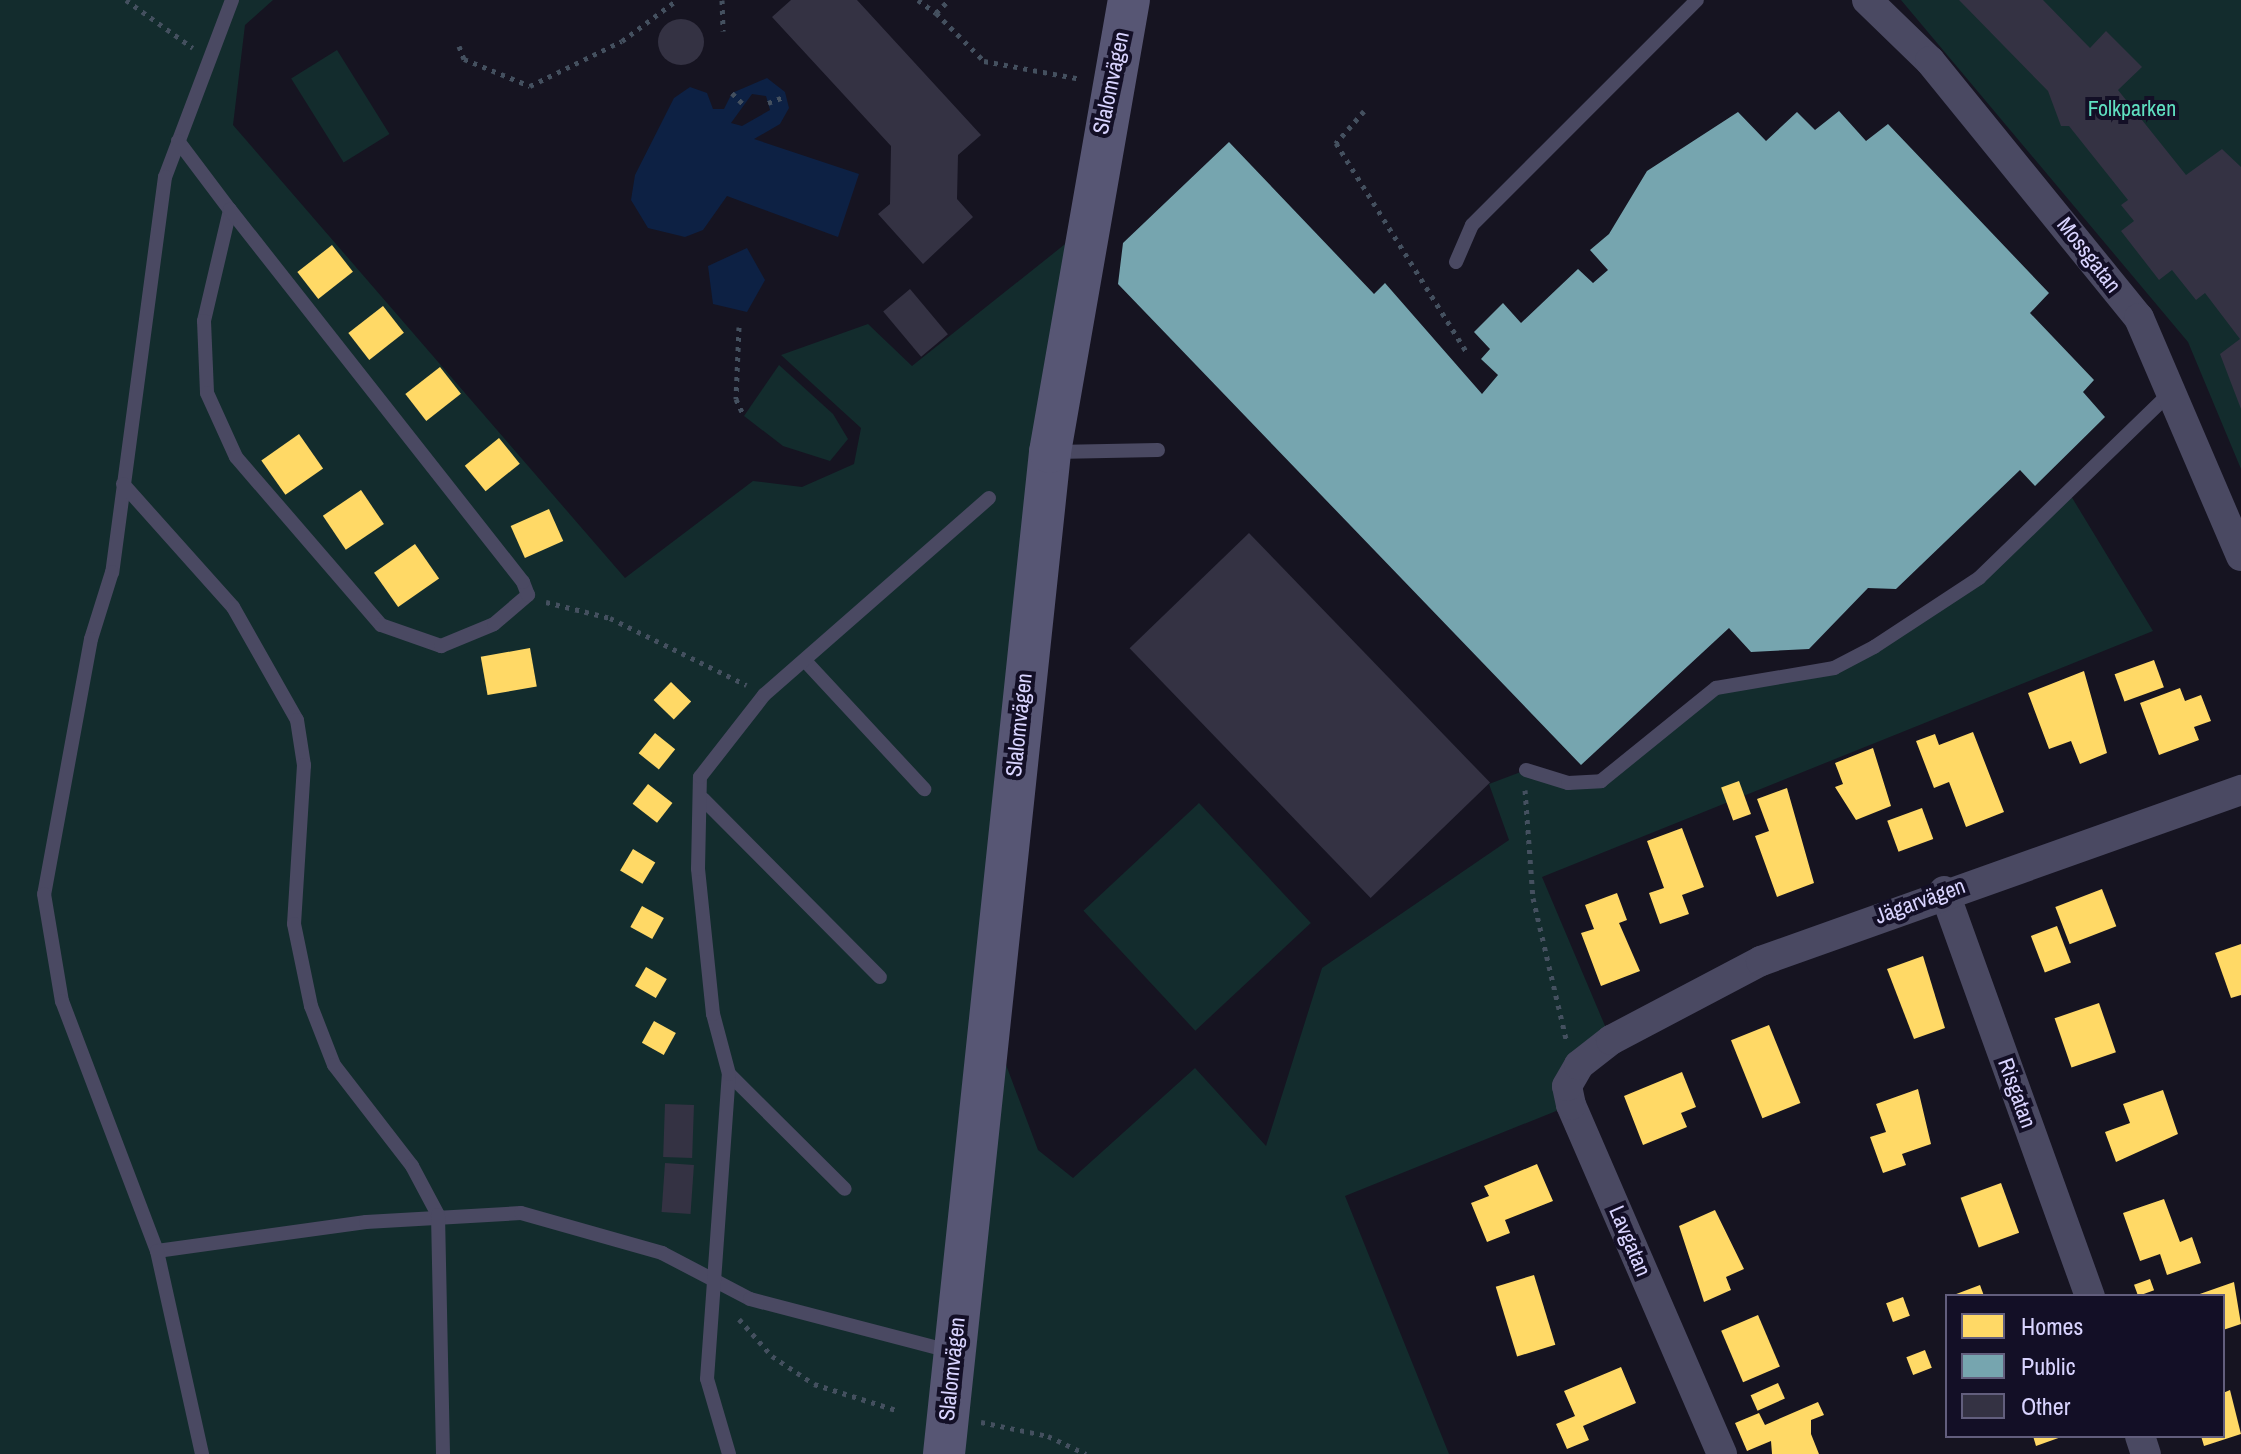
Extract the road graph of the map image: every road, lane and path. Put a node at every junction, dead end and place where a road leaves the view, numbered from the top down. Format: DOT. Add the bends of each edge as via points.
graph roads {
  1 [pos="126,0"];
  2 [pos="232,0"];
  3 [pos="677,0"];
  4 [pos="722,0"];
  5 [pos="918,0"];
  6 [pos="949,0"];
  7 [pos="1129,0"];
  8 [pos="1697,0"];
  9 [pos="1867,0"];
  10 [pos="936,13"];
  11 [pos="723,31"];
  12 [pos="459,46"];
  13 [pos="207,58"];
  14 [pos="1111,84"];
  15 [pos="732,93"];
  16 [pos="786,96"];
  17 [pos="768,103"];
  18 [pos="744,105"];
  19 [pos="1364,111"];
  20 [pos="178,141"];
  21 [pos="230,210"];
  22 [pos="1456,262"];
  23 [pos="739,327"];
  24 [pos="1467,353"];
  25 [pos="2171,392"];
  26 [pos="744,416"];
  27 [pos="1158,450"];
  28 [pos="1050,452"];
  29 [pos="123,484"];
  30 [pos="989,498"];
  31 [pos="2241,556"];
  32 [pos="528,595"];
  33 [pos="808,664"];
  34 [pos="764,695"];
  35 [pos="1526,770"];
  36 [pos="924,789"];
  37 [pos="2241,790"];
  38 [pos="703,799"];
  39 [pos="1944,891"];
  40 [pos="880,977"];
  41 [pos="1579,1065"];
  42 [pos="729,1074"];
  43 [pos="845,1189"];
  44 [pos="438,1215"];
  45 [pos="157,1251"];
  46 [pos="713,1277"];
  47 [pos="2089,1294"];
  48 [pos="954,1352"];
  49 [pos="772,1356"];
  50 [pos="896,1410"];
  51 [pos="970,1420"];
  52 [pos="202,1454"];
  53 [pos="443,1454"];
  54 [pos="729,1454"];
  55 [pos="944,1454"];
  56 [pos="1086,1454"];
  57 [pos="1722,1454"];
  1 -- 13 [label="path"];
  2 -- 13 [label="lane"];
  3 -- 12 [label="path" via="622,41 530,86 464,59"];
  4 -- 11 [label="path"];
  5 -- 10 [label="path"];
  6 -- 10 [label="path"];
  7 -- 14 [label="street, Slalomvägen"];
  8 -- 22 [label="lane" via="1472,225"];
  9 -- 25 [label="street, Mossgatan" via="1930,61 2139,318"];
  10 -- 14 [label="path" via="984,61"];
  13 -- 20 [label="lane"];
  14 -- 28 [label="street, Slalomvägen"];
  15 -- 18 [label="path"];
  16 -- 17 [label="path"];
  19 -- 24 [label="path" via="1336,143"];
  20 -- 21 [label="lane"];
  20 -- 29 [label="lane" via="157,218"];
  21 -- 32 [label="lane"];
  21 -- 32 [label="lane" via="204,321 207,393 260,493 381,625 418,640 453,643"];
  23 -- 26 [label="path" via="736,399"];
  25 -- 31 [label="street, Mossgatan"];
  25 -- 35 [label="lane" via="1979,578 1874,647 1834,668 1742,678 1716,688 1601,781 1568,783"];
  27 -- 28 [label="lane"];
  28 -- 48 [label="street, Slalomvägen"];
  29 -- 44 [label="lane" via="233,607 297,720 304,765 294,924 311,1006 334,1065 412,1166"];
  29 -- 45 [label="lane" via="112,572 91,639 44,894 62,1001"];
  30 -- 33 [label="lane" via="905,566"];
  32 -- 34 [label="path" via="695,654"];
  33 -- 34 [label="lane"];
  33 -- 36 [label="lane"];
  34 -- 38 [label="lane" via="700,777"];
  35 -- 41 [label="path" via="1522,819 1533,898 1559,1023"];
  37 -- 39 [label="street, Jägarvägen"];
  38 -- 40 [label="lane"];
  38 -- 42 [label="lane" via="698,869 713,1014"];
  39 -- 41 [label="street, Jägarvägen" via="1761,961 1611,1040"];
  39 -- 47 [label="street, Risgatan"];
  41 -- 57 [label="street, Lavgatan" via="1567,1086 1571,1105"];
  42 -- 43 [label="lane"];
  42 -- 46 [label="lane"];
  44 -- 45 [label="lane"];
  44 -- 46 [label="lane" via="521,1213 596,1230"];
  44 -- 53 [label="lane"];
  45 -- 52 [label="lane"];
  46 -- 48 [label="lane" via="750,1299"];
  46 -- 54 [label="lane" via="707,1379"];
  48 -- 55 [label="street, Slalomvägen"];
  49 -- 50 [label="path" via="828,1391"];
  51 -- 56 [label="path" via="1048,1436"];
}
